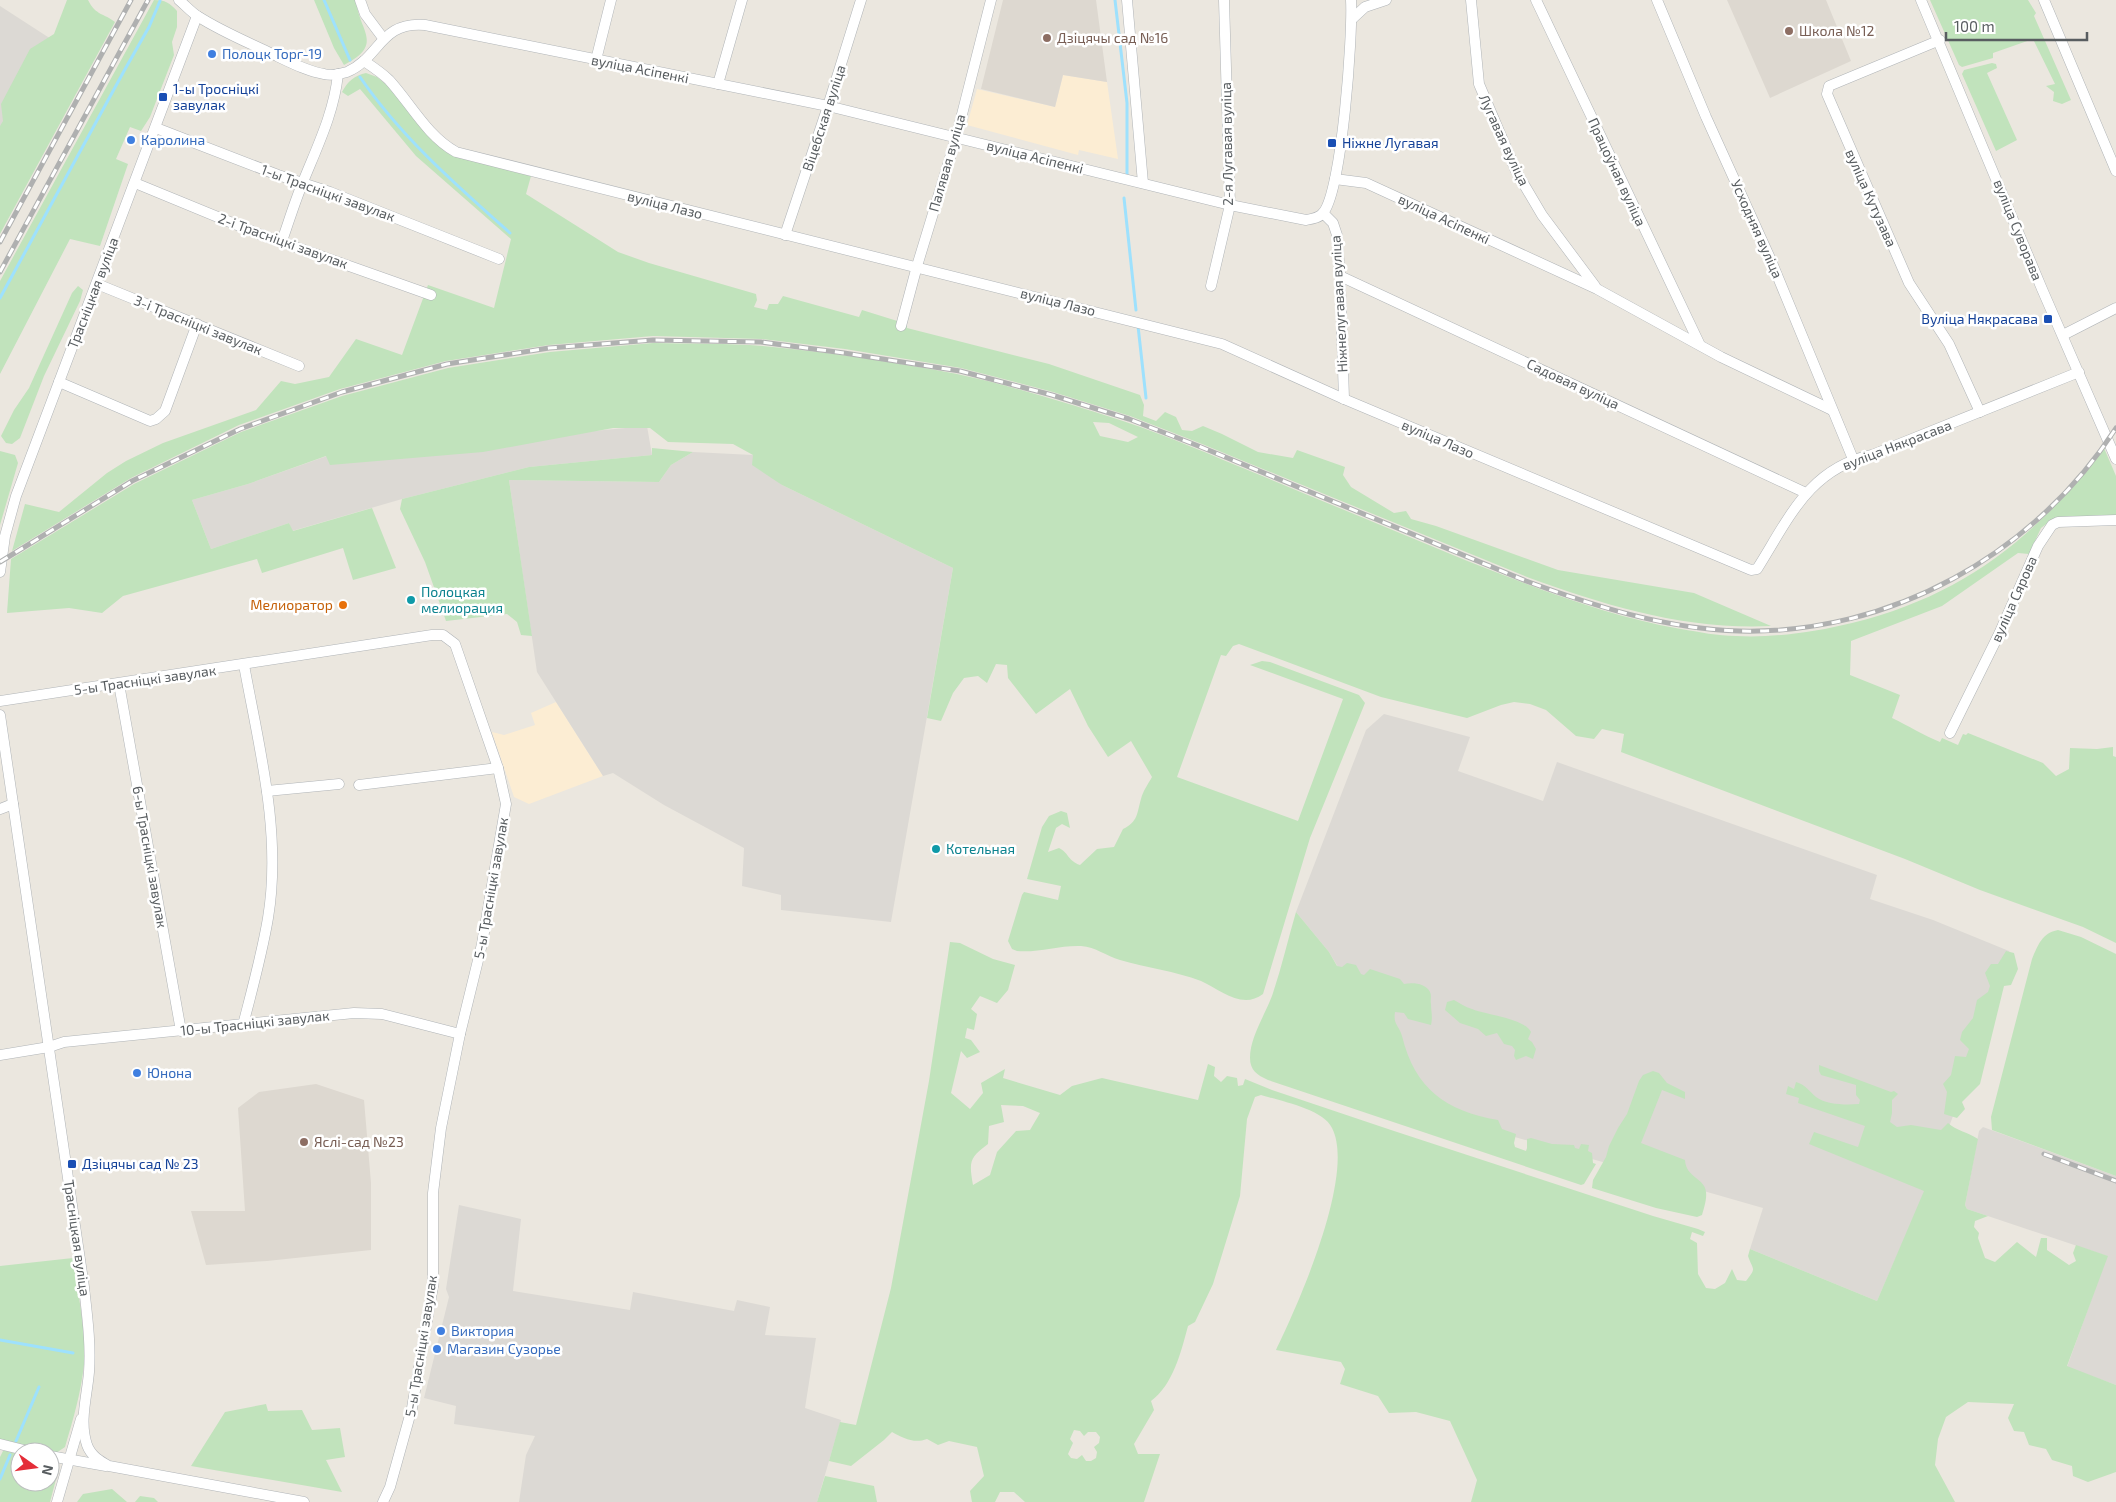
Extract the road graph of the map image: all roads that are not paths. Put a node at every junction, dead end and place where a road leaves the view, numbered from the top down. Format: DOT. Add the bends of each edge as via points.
graph roads {
  1 [pos="179,0"];
  2 [pos="360,0"];
  3 [pos="611,0"];
  4 [pos="742,0"];
  5 [pos="861,0"];
  6 [pos="991,0"];
  7 [pos="1127,0"];
  8 [pos="1224,0"];
  9 [pos="1351,0"];
  10 [pos="1386,0"];
  11 [pos="1472,0"];
  12 [pos="1536,0"];
  13 [pos="1657,0"];
  14 [pos="1922,0"];
  15 [pos="2044,0"];
  16 [pos="197,16"];
  17 [pos="1352,19"];
  18 [pos="383,38"];
  19 [pos="1940,40"];
  20 [pos="596,60"];
  21 [pos="364,61"];
  22 [pos="338,74"];
  23 [pos="718,84"];
  24 [pos="828,106"];
  25 [pos="156,128"];
  26 [pos="956,138"];
  27 [pos="2116,171"];
  28 [pos="1336,180"];
  29 [pos="303,182"];
  30 [pos="135,183"];
  31 [pos="1143,183"];
  32 [pos="1230,205"];
  33 [pos="1324,213"];
  34 [pos="785,235"];
  35 [pos="282,241"];
  36 [pos="499,259"];
  37 [pos="917,266"];
  38 [pos="1340,276"];
  39 [pos="97,284"];
  40 [pos="1211,286"];
  41 [pos="1597,288"];
  42 [pos="432,296"];
  43 [pos="2116,308"];
  44 [pos="197,324"];
  45 [pos="901,326"];
  46 [pos="2063,335"];
  47 [pos="1699,343"];
  48 [pos="299,366"];
  49 [pos="2079,372"];
  50 [pos="59,382"];
  51 [pos="1344,399"];
  52 [pos="1832,410"];
  53 [pos="1980,412"];
  54 [pos="1853,459"];
  55 [pos="2116,459"];
  56 [pos="1806,493"];
  57 [pos="2116,520"];
  58 [pos="1757,569"];
  59 [pos="0,572"];
  60 [pos="244,665"];
  61 [pos="119,684"];
  62 [pos="0,701"];
  63 [pos="0,715"];
  64 [pos="1950,733"];
  65 [pos="498,768"];
  66 [pos="339,784"];
  67 [pos="359,786"];
  68 [pos="267,791"];
  69 [pos="13,804"];
  70 [pos="0,809"];
  71 [pos="244,1025"];
  72 [pos="181,1031"];
  73 [pos="460,1034"];
  74 [pos="49,1047"];
  75 [pos="0,1055"];
  76 [pos="83,1413"];
  77 [pos="60,1458"];
  78 [pos="70,1461"];
  79 [pos="109,1466"];
  80 [pos="58,1502"];
  81 [pos="304,1502"];
  82 [pos="383,1502"];
  1 -- 16 [label="street"];
  2 -- 18 [label="street" via="365,14"];
  3 -- 20 [label="street"];
  4 -- 23 [label="street"];
  5 -- 24 [label="street, Віцебская вуліца"];
  6 -- 26 [label="street, Палявая вуліца"];
  7 -- 31 [label="street"];
  8 -- 32 [label="street, 2-я Лугавая вуліца"];
  9 -- 17 [label="street"];
  10 -- 17 [label="street" via="1365,7"];
  11 -- 41 [label="street, Лугавая вуліца" via="1479,84 1516,172 1542,215"];
  12 -- 47 [label="street, Працоўная вуліца"];
  13 -- 52 [label="street, Усходняя вуліца" via="1822,379"];
  14 -- 19 [label="street, вуліца Суворава"];
  15 -- 27 [label="street"];
  16 -- 22 [label="street" via="298,66 326,75"];
  16 -- 25 [label="street, Трасніцкая вуліца"];
  17 -- 28 [label="street"];
  18 -- 20 [label="street, вуліца Асіпенкі" via="404,26 425,25"];
  18 -- 21 [label="street, вуліца Асіпенкі"];
  19 -- 46 [label="street, вуліца Суворава"];
  19 -- 53 [label="street, вуліца Кутузава" via="1828,86 1826,94 1909,283 1949,344"];
  20 -- 23 [label="street, вуліца Асіпенкі"];
  21 -- 22 [label="street, вуліца Асіпенкі" via="348,72"];
  21 -- 34 [label="street, вуліца Лазо" via="389,80 422,122 456,152"];
  22 -- 29 [label="street" via="323,135"];
  23 -- 24 [label="street, вуліца Асіпенкі"];
  24 -- 26 [label="street, вуліца Асіпенкі"];
  24 -- 34 [label="street, Віцебская вуліца"];
  25 -- 29 [label="street, 1-ы Трасніцкі завулак"];
  25 -- 30 [label="street, Трасніцкая вуліца"];
  26 -- 31 [label="street, вуліца Асіпенкі"];
  26 -- 37 [label="street, Палявая вуліца"];
  28 -- 33 [label="street"];
  28 -- 41 [label="street, вуліца Асіпенкі" via="1366,183"];
  29 -- 35 [label="street"];
  29 -- 36 [label="street, 1-ы Трасніцкі завулак"];
  30 -- 35 [label="street, 2-і Трасніцкі завулак"];
  30 -- 39 [label="street, Трасніцкая вуліца"];
  31 -- 32 [label="street, вуліца Асіпенкі"];
  32 -- 33 [label="street, вуліца Асіпенкі" via="1306,220"];
  32 -- 40 [label="street, 2-я Лугавая вуліца"];
  33 -- 38 [label="street, Ніжнелугавая вуліца" via="1333,223 1337,235"];
  34 -- 37 [label="street, вуліца Лазо"];
  35 -- 42 [label="street, 2-і Трасніцкі завулак"];
  37 -- 45 [label="street, Палявая вуліца"];
  37 -- 51 [label="street, вуліца Лазо" via="1222,344"];
  38 -- 51 [label="street, Ніжнелугавая вуліца"];
  38 -- 56 [label="street, Садовая вуліца"];
  39 -- 44 [label="street, 3-і Трасніцкі завулак"];
  39 -- 50 [label="street, Трасніцкая вуліца"];
  41 -- 47 [label="street, вуліца Асіпенкі"];
  43 -- 46 [label="street"];
  44 -- 48 [label="street, 3-і Трасніцкі завулак"];
  44 -- 50 [label="street" via="165,411 156,419 150,421"];
  46 -- 49 [label="street, вуліца Суворава"];
  47 -- 52 [label="street, вуліца Асіпенкі" via="1721,357"];
  49 -- 53 [label="street, вуліца Някрасава"];
  49 -- 55 [label="street, вуліца Суворава"];
  50 -- 59 [label="street, Трасніцкая вуліца" via="16,496 4,536"];
  51 -- 58 [label="street, вуліца Лазо" via="1751,570"];
  52 -- 54 [label="street, Усходняя вуліца"];
  53 -- 54 [label="street, вуліца Някрасава" via="1872,456"];
  54 -- 56 [label="street, вуліца Някрасава" via="1825,475"];
  56 -- 58 [label="street, вуліца Някрасава"];
  57 -- 64 [label="street, вуліца Сярова" via="2052,525 2038,546"];
  60 -- 61 [label="street, 5-ы Трасніцкі завулак"];
  60 -- 65 [label="street, 5-ы Трасніцкі завулак" via="443,635 456,644"];
  60 -- 68 [label="street"];
  61 -- 62 [label="street, 5-ы Трасніцкі завулак"];
  61 -- 72 [label="street, 6-ы Трасніцкі завулак"];
  63 -- 69 [label="street, Трасніцкая вуліца"];
  65 -- 67 [label="street"];
  65 -- 73 [label="street, 5-ы Трасніцкі завулак" via="505,813 482,944"];
  66 -- 68 [label="street"];
  68 -- 71 [label="street" via="272,860 268,917"];
  69 -- 70 [label="street"];
  69 -- 74 [label="street, Трасніцкая вуліца"];
  71 -- 72 [label="street, 10-ы Трасніцкі завулак"];
  71 -- 73 [label="street, 10-ы Трасніцкі завулак" via="354,1013 382,1014"];
  72 -- 74 [label="street, 10-ы Трасніцкі завулак" via="64,1042"];
  73 -- 82 [label="street, 5-ы Трасніцкі завулак" via="441,1128 433,1193 433,1286 412,1408 393,1479"];
  74 -- 75 [label="street, 10-ы Трасніцкі завулак"];
  74 -- 76 [label="street, Трасніцкая вуліца" via="90,1343"];
  76 -- 78 [label="street"];
  76 -- 79 [label="street, Трасніцкая вуліца" via="91,1452"];
  77 -- 78 [label="street"];
  78 -- 79 [label="street"];
  78 -- 80 [label="street"];
  79 -- 81 [label="street, Трасніцкая вуліца"];
}
